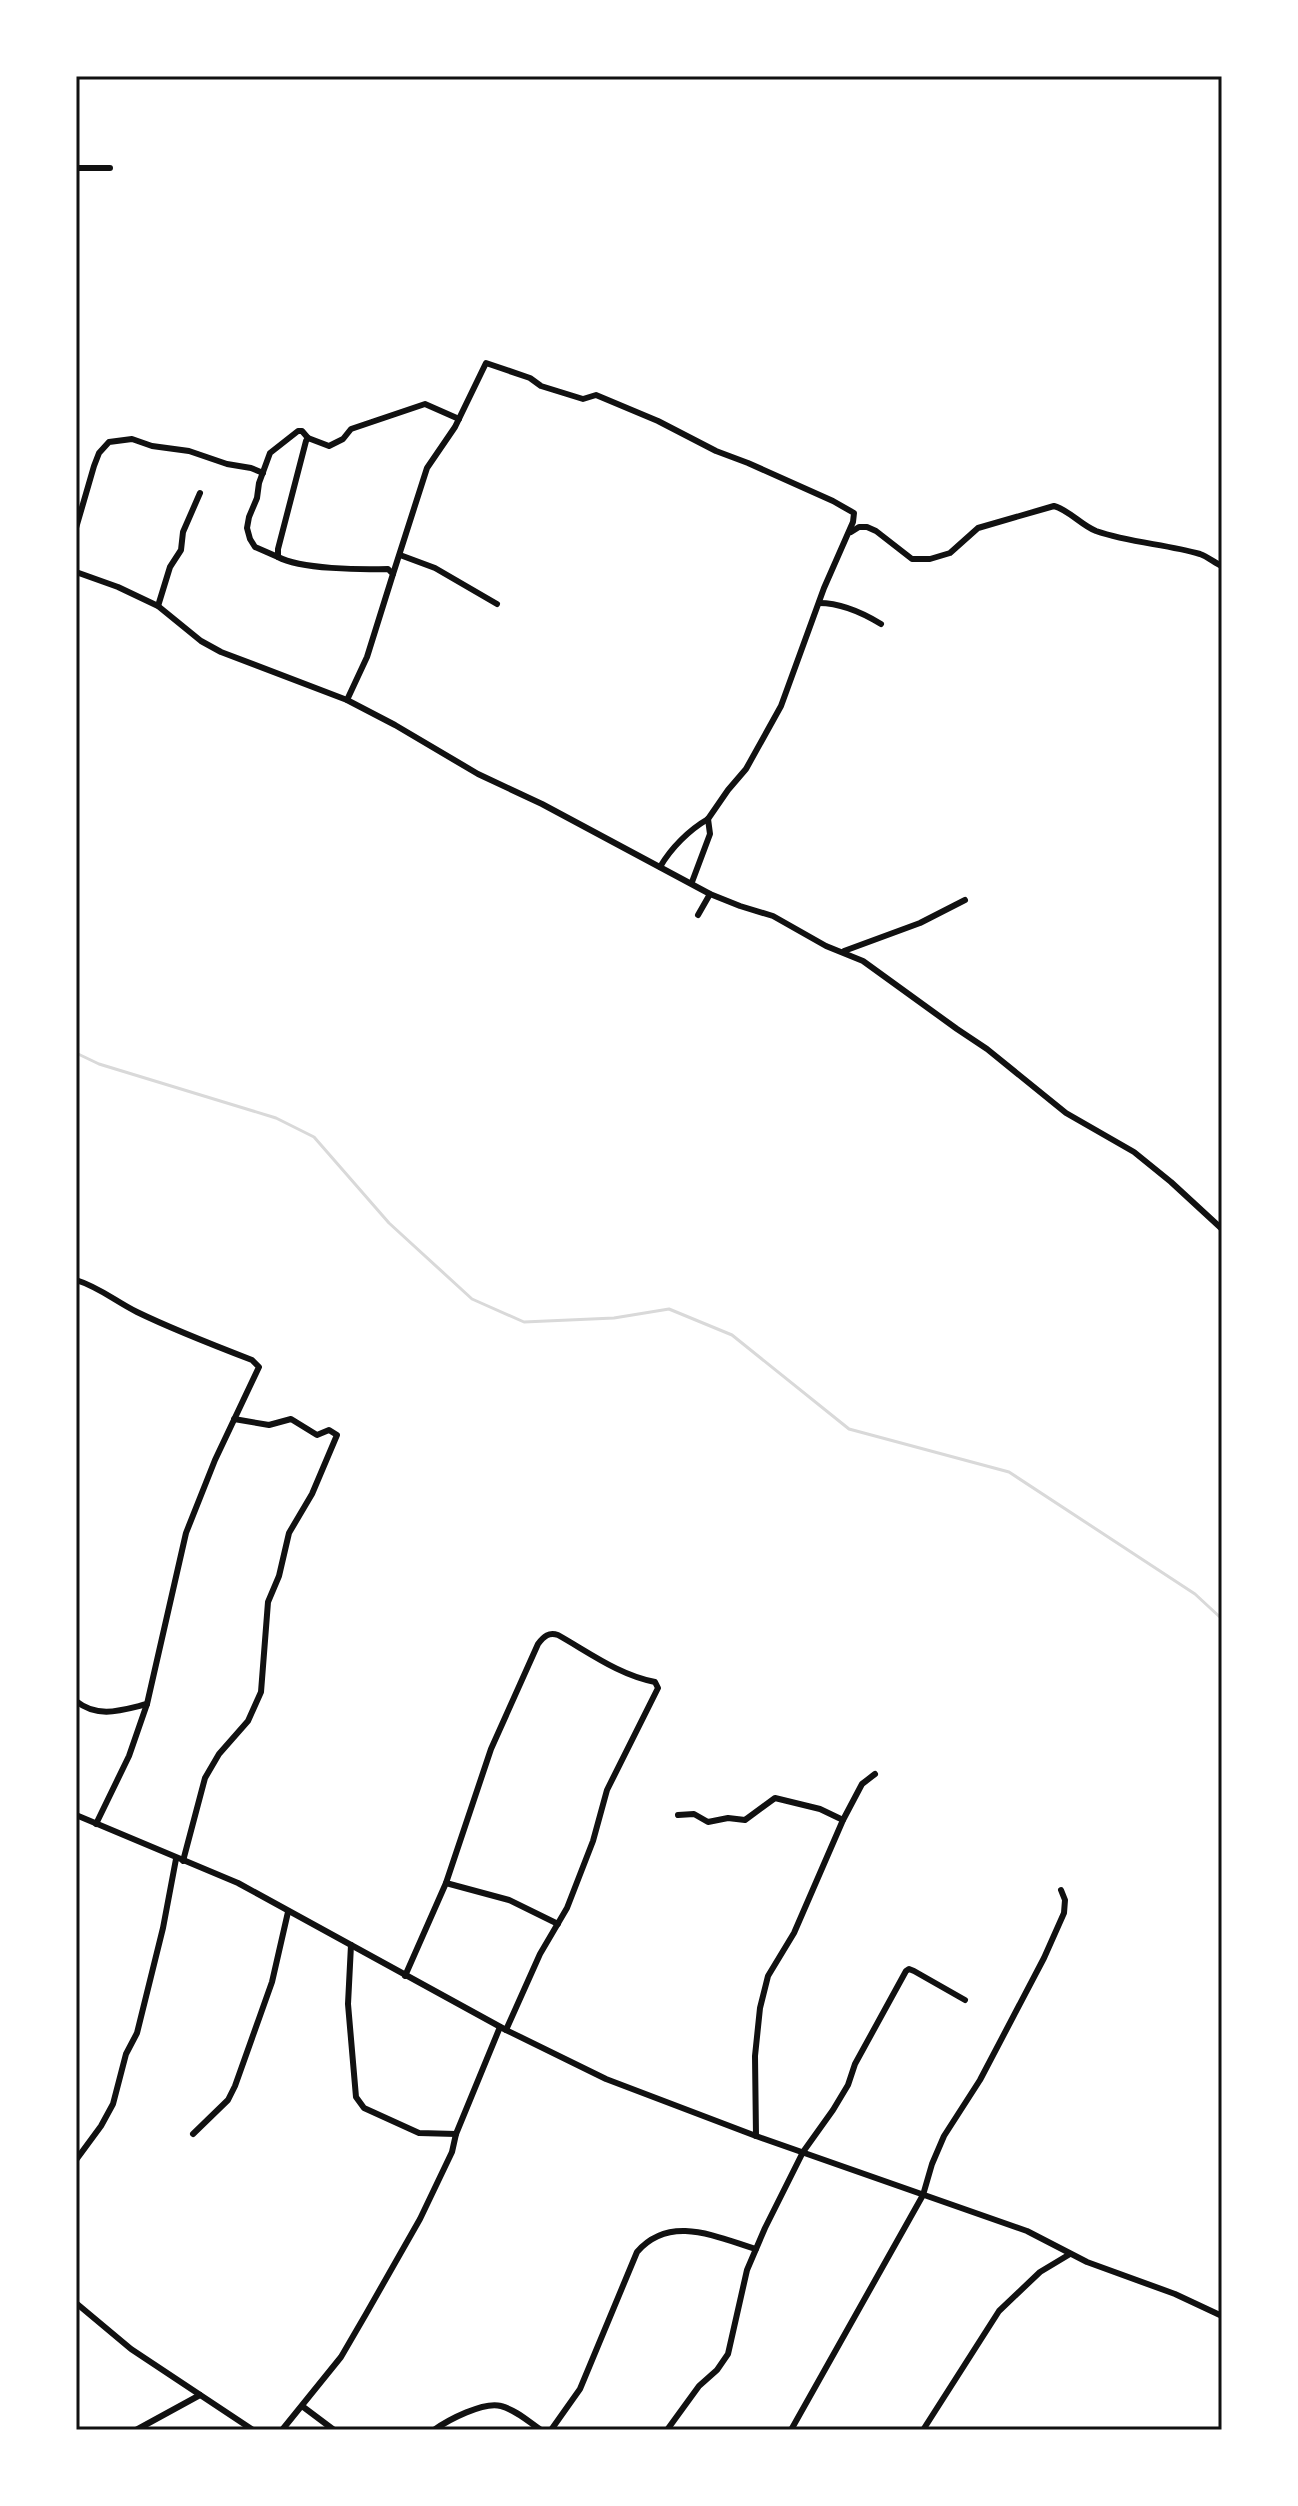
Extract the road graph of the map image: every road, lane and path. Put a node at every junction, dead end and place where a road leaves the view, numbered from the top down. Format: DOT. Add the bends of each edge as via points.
graph roads {
  1 [pos="76,168"];
  2 [pos="110,168"];
  3 [pos="459,419"];
  4 [pos="308,438"];
  5 [pos="263,473"];
  6 [pos="200,493"];
  7 [pos="76,528"];
  8 [pos="848,534"];
  9 [pos="400,555"];
  10 [pos="278,557"];
  11 [pos="1222,566"];
  12 [pos="76,572"];
  13 [pos="393,574"];
  14 [pos="819,603"];
  15 [pos="497,604"];
  16 [pos="158,606"];
  17 [pos="881,624"];
  18 [pos="347,700"];
  19 [pos="708,819"];
  20 [pos="660,867"];
  21 [pos="692,882"];
  22 [pos="710,894"];
  23 [pos="965,900"];
  24 [pos="698,915"];
  25 [pos="844,951"];
  26 [pos="1222,1229"];
  27 [pos="76,1280"];
  28 [pos="234,1419"];
  29 [pos="76,1701"];
  30 [pos="147,1704"];
  31 [pos="875,1774"];
  32 [pos="76,1815"];
  33 [pos="678,1815"];
  34 [pos="843,1820"];
  35 [pos="96,1824"];
  36 [pos="180,1860"];
  37 [pos="446,1883"];
  38 [pos="1061,1890"];
  39 [pos="288,1912"];
  40 [pos="558,1924"];
  41 [pos="351,1945"];
  42 [pos="405,1976"];
  43 [pos="965,2000"];
  44 [pos="503,2029"];
  45 [pos="193,2134"];
  46 [pos="456,2134"];
  47 [pos="756,2136"];
  48 [pos="803,2152"];
  49 [pos="76,2160"];
  50 [pos="923,2195"];
  51 [pos="756,2249"];
  52 [pos="1070,2254"];
  53 [pos="78,2308"];
  54 [pos="1222,2316"];
  55 [pos="200,2395"];
  56 [pos="302,2406"];
  57 [pos="136,2430"];
  58 [pos="253,2430"];
  59 [pos="282,2430"];
  60 [pos="334,2430"];
  61 [pos="434,2430"];
  62 [pos="541,2430"];
  63 [pos="551,2430"];
  64 [pos="667,2430"];
  65 [pos="791,2430"];
  66 [pos="923,2430"];
  1 -- 2 [label="street"];
  3 -- 4 [label="street" via="425,404 351,429 337,444"];
  3 -- 8 [label="street" via="486,363 583,399 596,395 844,506 854,513"];
  3 -- 9 [label="street" via="427,468"];
  4 -- 5 [label="street" via="302,431 293,433 270,453"];
  4 -- 10 [label="street"];
  5 -- 7 [label="street" via="132,439 109,442 94,466"];
  5 -- 10 [label="street" via="247,528 255,547"];
  6 -- 16 [label="street"];
  8 -- 11 [label="street" via="867,527 912,559 930,559 950,553 978,528 1054,506 1097,531 1199,554"];
  8 -- 14 [label="street"];
  9 -- 13 [label="street"];
  9 -- 15 [label="street" via="435,568"];
  10 -- 13 [label="street" via="332,568 388,569"];
  12 -- 16 [label="street"];
  13 -- 18 [label="street" via="371,647"];
  14 -- 17 [label="street" via="866,614"];
  14 -- 19 [label="street" via="781,706 746,769"];
  16 -- 18 [label="street" via="221,652"];
  18 -- 20 [label="street"];
  19 -- 20 [label="street" via="675,846"];
  19 -- 21 [label="street" via="710,834"];
  20 -- 21 [label="street"];
  21 -- 22 [label="street"];
  22 -- 24 [label="street"];
  22 -- 25 [label="street" via="773,916"];
  23 -- 25 [label="street" via="928,920"];
  25 -- 26 [label="street" via="987,1049 1066,1113 1134,1152"];
  27 -- 28 [label="street" via="257,1363"];
  28 -- 30 [label="street" via="186,1533"];
  28 -- 36 [label="street" via="269,1425 291,1419 317,1435 329,1430 337,1435 289,1533 268,1602 261,1692 248,1721 205,1778"];
  29 -- 30 [label="street" via="87,1710 116,1712"];
  30 -- 35 [label="street"];
  31 -- 34 [label="street" via="862,1784"];
  32 -- 35 [label="street"];
  33 -- 34 [label="street" via="694,1814 708,1822 745,1820 775,1798"];
  34 -- 47 [label="street" via="794,1933 768,1976 755,2056"];
  35 -- 36 [label="street"];
  36 -- 39 [label="street" via="238,1883"];
  36 -- 49 [label="street" via="137,2033 113,2104"];
  37 -- 40 [label="street" via="509,1900"];
  37 -- 40 [label="street" via="491,1749 538,1644 548,1634 558,1635 658,1688 607,1790 589,1852"];
  37 -- 42 [label="street"];
  38 -- 50 [label="street" via="1064,1913 1044,1958 944,2136"];
  39 -- 41 [label="street"];
  39 -- 45 [label="street" via="272,1982 235,2086"];
  40 -- 44 [label="street"];
  41 -- 42 [label="street"];
  41 -- 46 [label="street" via="348,2004 356,2097 364,2108 419,2133"];
  42 -- 44 [label="street"];
  43 -- 48 [label="street" via="907,1970 848,2085"];
  44 -- 46 [label="street"];
  44 -- 47 [label="street" via="606,2079"];
  46 -- 56 [label="street" via="420,2219 384,2284 341,2357"];
  47 -- 48 [label="street"];
  48 -- 50 [label="street"];
  48 -- 51 [label="street"];
  50 -- 52 [label="street" via="1027,2231"];
  50 -- 65 [label="street"];
  51 -- 63 [label="street" via="685,2231 665,2232 644,2244 580,2389"];
  51 -- 64 [label="street" via="728,2354"];
  52 -- 54 [label="street"];
  52 -- 66 [label="street" via="1040,2272 999,2311"];
  53 -- 55 [label="street"];
  55 -- 57 [label="street"];
  55 -- 58 [label="street"];
  56 -- 59 [label="street"];
  56 -- 60 [label="street"];
  61 -- 62 [label="street" via="497,2405"];
}
